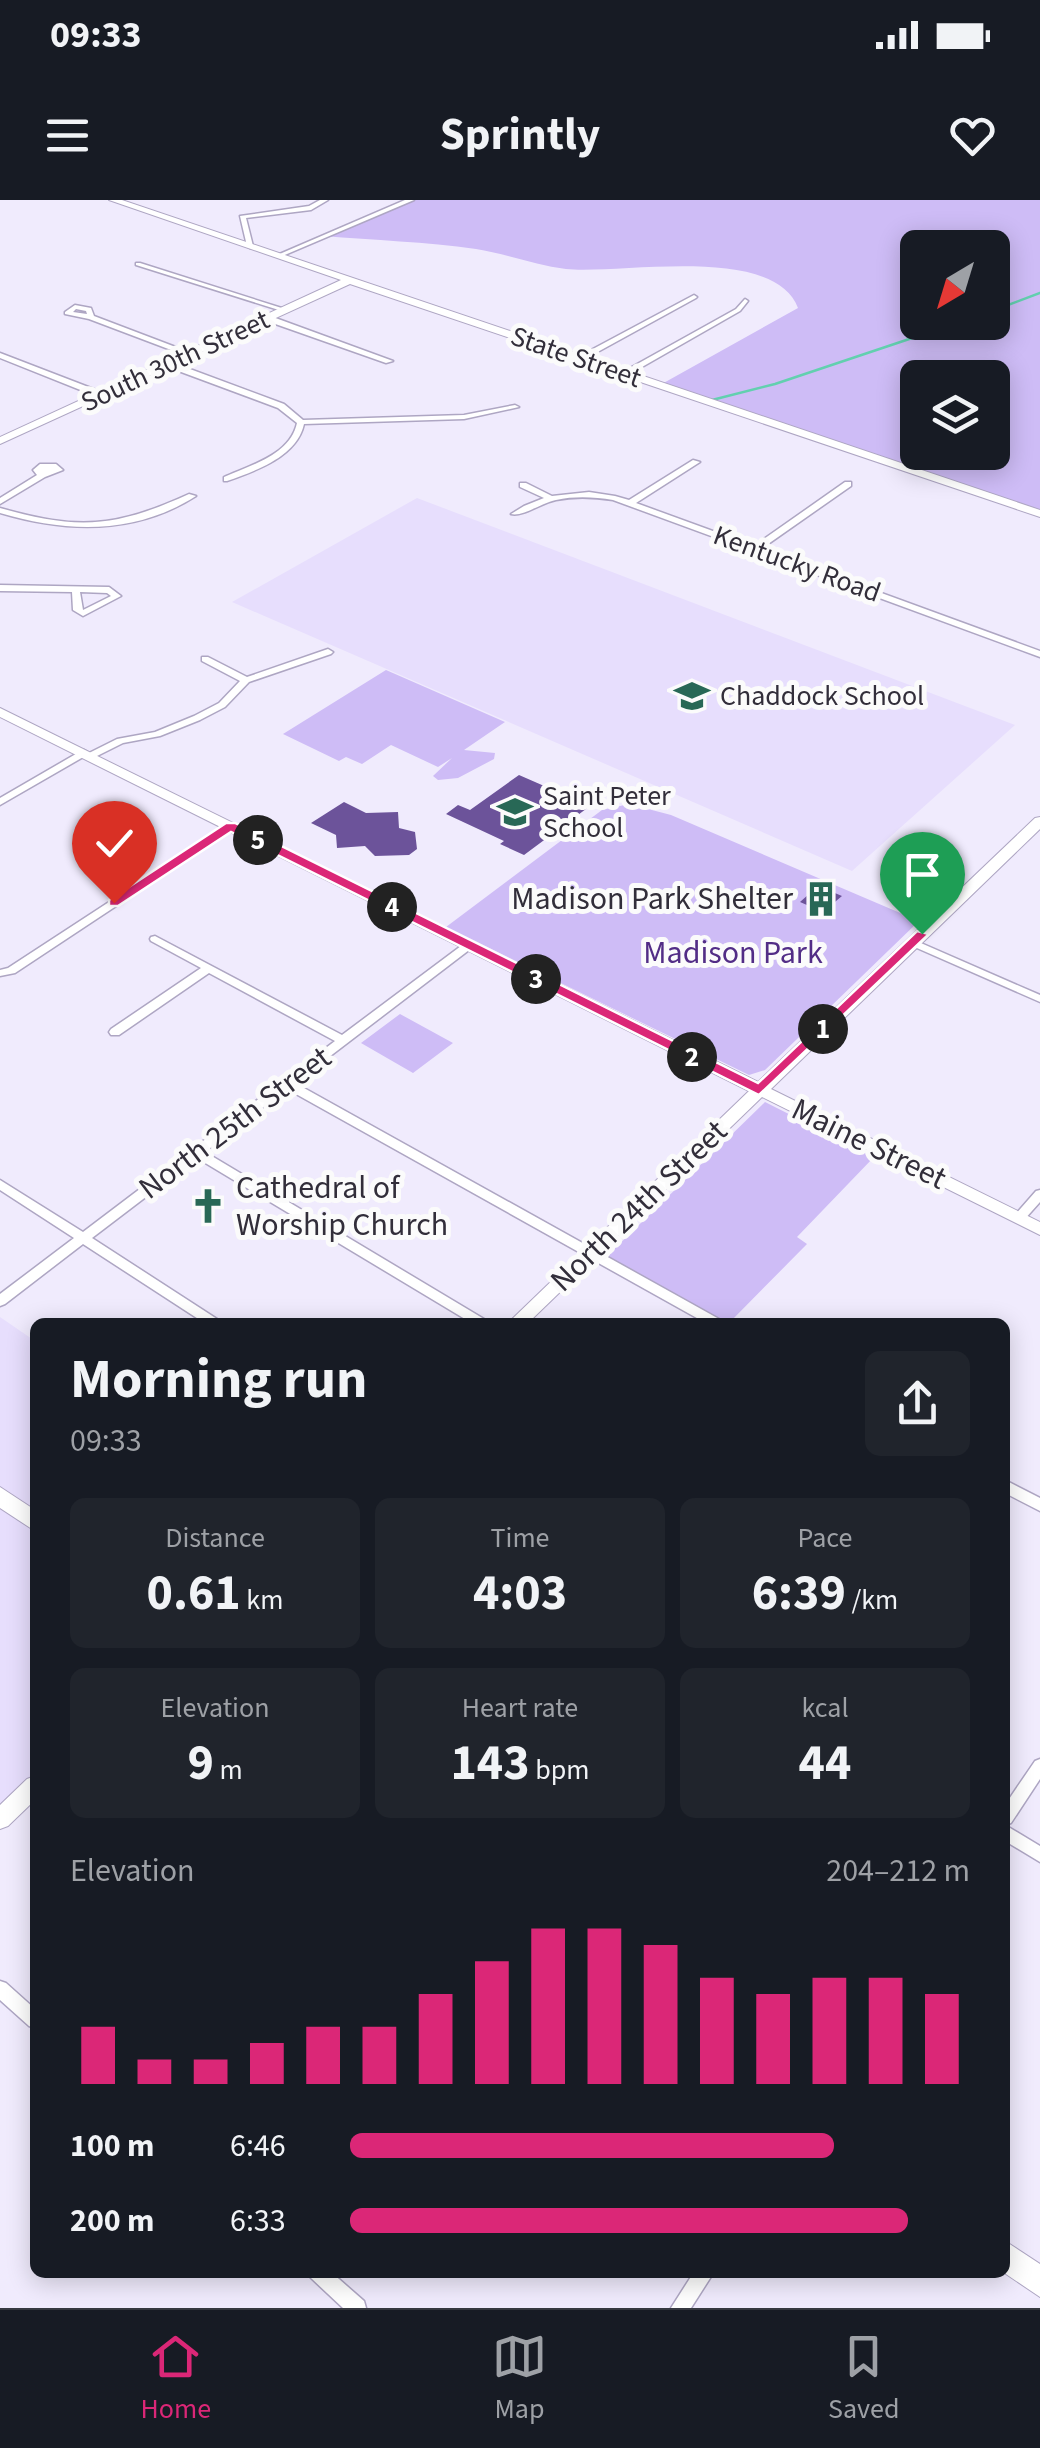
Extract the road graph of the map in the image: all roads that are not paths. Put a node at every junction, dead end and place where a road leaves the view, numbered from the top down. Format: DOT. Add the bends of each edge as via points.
graph roads {
  1 [pos="115,200"];
  2 [pos="325,200"];
  3 [pos="411,200"];
  4 [pos="311,204"];
  5 [pos="250,246"];
  6 [pos="278,256"];
  7 [pos="138,264"];
  8 [pos="350,280"];
  9 [pos="694,296"];
  10 [pos="745,301"];
  11 [pos="284,310"];
  12 [pos="92,317"];
  13 [pos="268,318"];
  14 [pos="190,354"];
  15 [pos="0,355"];
  16 [pos="580,358"];
  17 [pos="389,361"];
  18 [pos="168,364"];
  19 [pos="625,373"];
  20 [pos="100,395"];
  21 [pos="515,407"];
  22 [pos="301,422"];
  23 [pos="0,442"];
  24 [pos="696,462"];
  25 [pos="42,475"];
  26 [pos="227,480"];
  27 [pos="523,484"];
  28 [pos="848,484"];
  29 [pos="192,496"];
  30 [pos="550,498"];
  31 [pos="0,502"];
  32 [pos="631,503"];
  33 [pos="0,510"];
  34 [pos="515,514"];
  35 [pos="1040,514"];
  36 [pos="755,549"];
  37 [pos="0,588"];
  38 [pos="76,589"];
  39 [pos="328,652"];
  40 [pos="1040,654"];
  41 [pos="205,659"];
  42 [pos="246,680"];
  43 [pos="0,712"];
  44 [pos="87,755"];
  45 [pos="0,802"];
  46 [pos="1040,822"];
  47 [pos="230,826"];
  48 [pos="155,940"];
  49 [pos="914,943"];
  50 [pos="469,945"];
  51 [pos="208,968"];
  52 [pos="0,973"];
  53 [pos="1040,998"];
  54 [pos="115,1032"];
  55 [pos="344,1041"];
  56 [pos="287,1084"];
  57 [pos="759,1090"];
  58 [pos="196,1152"];
  59 [pos="0,1184"];
  60 [pos="1040,1194"];
  61 [pos="1019,1218"];
  62 [pos="1040,1229"];
  63 [pos="82,1238"];
  64 [pos="590,1253"];
  65 [pos="0,1300"];
  66 [pos="206,1318"];
  67 [pos="472,1318"];
  68 [pos="522,1318"];
  69 [pos="707,1318"];
  70 [pos="1010,1489"];
  71 [pos="0,1496"];
  72 [pos="1040,1505"];
  73 [pos="30,1518"];
  74 [pos="1040,1766"];
  75 [pos="30,1791"];
  76 [pos="1010,1811"];
  77 [pos="0,1819"];
  78 [pos="1010,1835"];
  79 [pos="1040,1854"];
  80 [pos="0,1989"];
  81 [pos="30,2016"];
  82 [pos="1010,2260"];
  83 [pos="324,2278"];
  84 [pos="701,2278"];
  85 [pos="1040,2282"];
  86 [pos="357,2308"];
  87 [pos="680,2308"];
  1 -- 5 [label="main road, State Street"];
  2 -- 4 [label="street"];
  3 -- 6 [label="street"];
  4 -- 5 [label="street" via="242,217"];
  5 -- 6 [label="main road, State Street"];
  6 -- 8 [label="main road, State Street"];
  7 -- 11 [label="street"];
  8 -- 11 [label="main road, South 30th Street"];
  8 -- 16 [label="main road, State Street"];
  9 -- 16 [label="street"];
  10 -- 19 [label="street"];
  11 -- 13 [label="main road, South 30th Street"];
  12 -- 14 [label="street"];
  13 -- 14 [label="main road, South 30th Street"];
  13 -- 17 [label="street"];
  14 -- 18 [label="main road, South 30th Street"];
  15 -- 20 [label="street"];
  16 -- 19 [label="main road, State Street"];
  18 -- 20 [label="main road, South 30th Street"];
  18 -- 22 [label="street" via="282,406"];
  19 -- 35 [label="main road, State Street"];
  20 -- 23 [label="main road, South 30th Street"];
  21 -- 22 [label="street" via="464,417"];
  22 -- 26 [label="street" via="291,446"];
  24 -- 32 [label="street"];
  25 -- 31 [label="street"];
  27 -- 30 [label="street, Kentucky Road"];
  28 -- 36 [label="street"];
  29 -- 33 [label="street" via="141,518 78,528"];
  30 -- 32 [label="street, Kentucky Road"];
  30 -- 34 [label="street, Kentucky Road"];
  32 -- 36 [label="street, Kentucky Road"];
  36 -- 40 [label="street, Kentucky Road"];
  37 -- 38 [label="street"];
  38 -- 38 [label="street" via="83,613 117,596 109,590"];
  39 -- 42 [label="street"];
  41 -- 42 [label="street"];
  42 -- 44 [label="street" via="212,711"];
  43 -- 44 [label="main road, Maine Street"];
  44 -- 45 [label="street"];
  44 -- 47 [label="main road, Maine Street"];
  46 -- 49 [label="main road, North 24th Street"];
  47 -- 50 [label="main road, Maine Street"];
  47 -- 52 [label="street"];
  48 -- 51 [label="street"];
  49 -- 53 [label="street"];
  49 -- 57 [label="main road, North 24th Street"];
  50 -- 55 [label="street, North 25th Street"];
  50 -- 57 [label="main road, Maine Street"];
  51 -- 54 [label="street"];
  51 -- 55 [label="street"];
  55 -- 56 [label="street, North 25th Street"];
  56 -- 58 [label="street, North 25th Street"];
  56 -- 64 [label="street"];
  57 -- 61 [label="main road, Maine Street"];
  57 -- 64 [label="main road, North 24th Street"];
  58 -- 63 [label="street, North 25th Street"];
  58 -- 67 [label="street"];
  59 -- 63 [label="street"];
  60 -- 61 [label="street"];
  61 -- 62 [label="main road, Maine Street"];
  63 -- 65 [label="street, North 25th Street"];
  63 -- 66 [label="street"];
  64 -- 68 [label="main road, North 24th Street"];
  64 -- 69 [label="street"];
  70 -- 72 [label="street"];
  71 -- 73 [label="main road"];
  74 -- 76 [label="street"];
  75 -- 77 [label="main road"];
  78 -- 79 [label="street"];
  80 -- 81 [label="street"];
  82 -- 85 [label="main road"];
  83 -- 86 [label="street"];
  84 -- 87 [label="street"];
}
